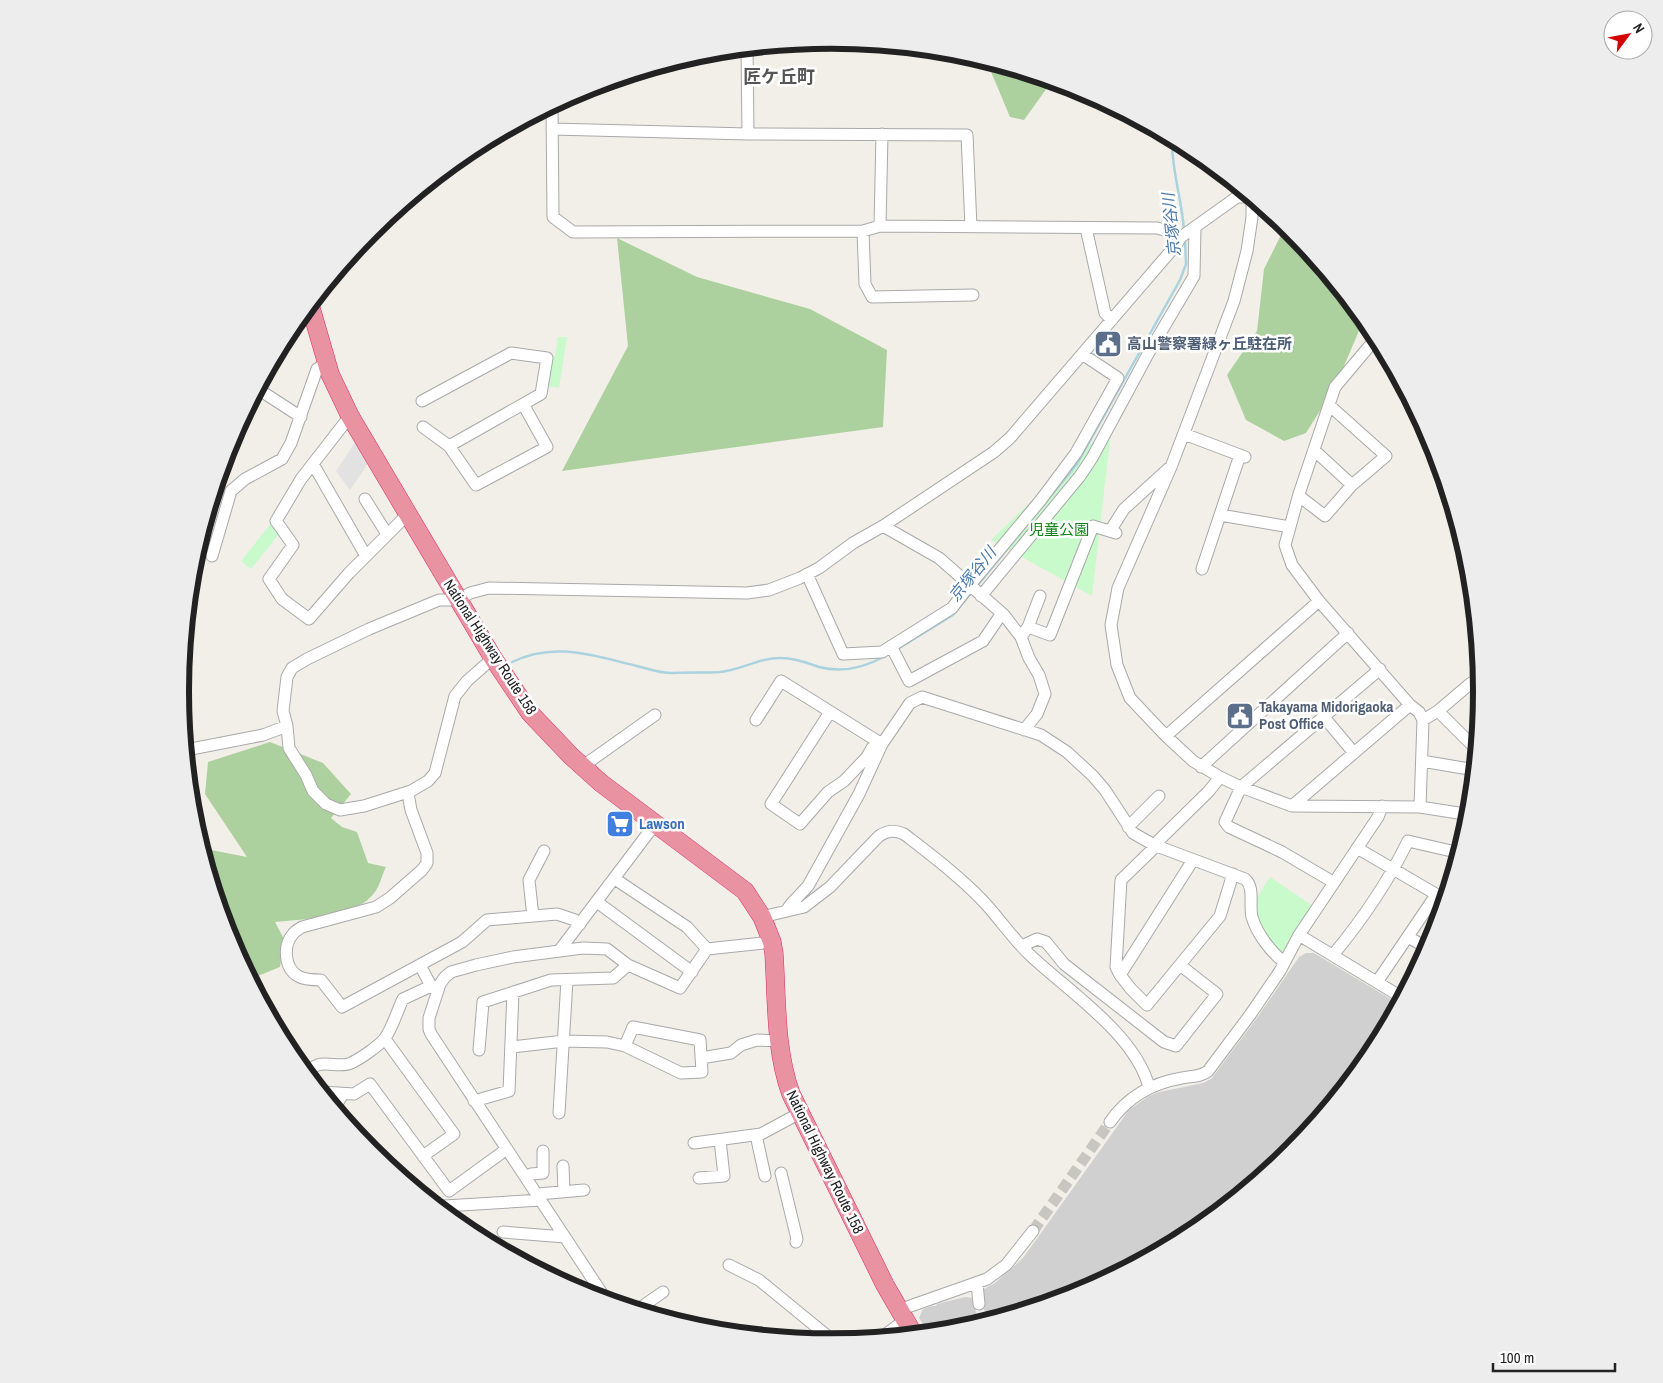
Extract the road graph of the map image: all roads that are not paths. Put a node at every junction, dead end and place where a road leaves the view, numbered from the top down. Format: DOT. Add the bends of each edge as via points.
graph roads {
  1 [pos="748,54"];
  2 [pos="552,113"];
  3 [pos="552,129"];
  4 [pos="748,134"];
  5 [pos="882,134"];
  6 [pos="1241,197"];
  7 [pos="1252,206"];
  8 [pos="880,226"];
  9 [pos="971,227"];
  10 [pos="1086,228"];
  11 [pos="1193,229"];
  12 [pos="863,231"];
  13 [pos="1177,238"];
  14 [pos="973,295"];
  15 [pos="312,313"];
  16 [pos="1112,320"];
  17 [pos="1372,344"];
  18 [pos="1082,354"];
  19 [pos="326,362"];
  20 [pos="263,393"];
  21 [pos="422,401"];
  22 [pos="523,404"];
  23 [pos="1329,404"];
  24 [pos="350,416"];
  25 [pos="301,417"];
  26 [pos="423,426"];
  27 [pos="1184,434"];
  28 [pos="449,446"];
  29 [pos="1314,450"];
  30 [pos="313,464"];
  31 [pos="1172,465"];
  32 [pos="1352,485"];
  33 [pos="1298,496"];
  34 [pos="365,498"];
  35 [pos="408,514"];
  36 [pos="1220,515"];
  37 [pos="883,526"];
  38 [pos="1290,527"];
  39 [pos="388,534"];
  40 [pos="212,556"];
  41 [pos="366,556"];
  42 [pos="1202,569"];
  43 [pos="806,574"];
  44 [pos="975,591"];
  45 [pos="1040,596"];
  46 [pos="458,600"];
  47 [pos="1319,601"];
  48 [pos="1002,613"];
  49 [pos="1028,626"];
  50 [pos="1348,633"];
  51 [pos="1021,637"];
  52 [pos="891,646"];
  53 [pos="493,658"];
  54 [pos="1380,669"];
  55 [pos="1474,686"];
  56 [pos="1410,705"];
  57 [pos="1438,711"];
  58 [pos="830,712"];
  59 [pos="655,715"];
  60 [pos="1323,716"];
  61 [pos="756,720"];
  62 [pos="1423,720"];
  63 [pos="287,726"];
  64 [pos="1024,730"];
  65 [pos="1166,736"];
  66 [pos="882,744"];
  67 [pos="1472,745"];
  68 [pos="191,749"];
  69 [pos="1354,753"];
  70 [pos="1422,761"];
  71 [pos="582,766"];
  72 [pos="1202,767"];
  73 [pos="1470,769"];
  74 [pos="1220,777"];
  75 [pos="1241,787"];
  76 [pos="1159,796"];
  77 [pos="410,799"];
  78 [pos="1292,806"];
  79 [pos="1382,806"];
  80 [pos="1420,807"];
  81 [pos="1463,814"];
  82 [pos="657,825"];
  83 [pos="1128,827"];
  84 [pos="1155,846"];
  85 [pos="1357,848"];
  86 [pos="544,851"];
  87 [pos="1454,852"];
  88 [pos="1193,860"];
  89 [pos="1394,870"];
  90 [pos="1233,874"];
  91 [pos="615,879"];
  92 [pos="1334,882"];
  93 [pos="1441,897"];
  94 [pos="1440,898"];
  95 [pos="597,902"];
  96 [pos="786,911"];
  97 [pos="534,916"];
  98 [pos="762,917"];
  99 [pos="580,924"];
  100 [pos="1299,935"];
  101 [pos="1408,937"];
  102 [pos="772,942"];
  103 [pos="1422,945"];
  104 [pos="1022,946"];
  105 [pos="707,948"];
  106 [pos="559,951"];
  107 [pos="1333,955"];
  108 [pos="1284,962"];
  109 [pos="420,965"];
  110 [pos="628,965"];
  111 [pos="1180,965"];
  112 [pos="692,972"];
  113 [pos="1120,975"];
  114 [pos="566,980"];
  115 [pos="1377,982"];
  116 [pos="434,988"];
  117 [pos="513,992"];
  118 [pos="1398,995"];
  119 [pos="385,1039"];
  120 [pos="564,1041"];
  121 [pos="779,1041"];
  122 [pos="625,1046"];
  123 [pos="512,1047"];
  124 [pos="479,1050"];
  125 [pos="701,1058"];
  126 [pos="312,1069"];
  127 [pos="1149,1087"];
  128 [pos="330,1093"];
  129 [pos="343,1094"];
  130 [pos="474,1101"];
  131 [pos="338,1103"];
  132 [pos="559,1113"];
  133 [pos="800,1113"];
  134 [pos="1110,1122"];
  135 [pos="756,1135"];
  136 [pos="720,1140"];
  137 [pos="694,1143"];
  138 [pos="507,1149"];
  139 [pos="543,1151"];
  140 [pos="423,1156"];
  141 [pos="563,1166"];
  142 [pos="526,1176"];
  143 [pos="699,1178"];
  144 [pos="584,1190"];
  145 [pos="564,1191"];
  146 [pos="540,1197"];
  147 [pos="447,1206"];
  148 [pos="1033,1231"];
  149 [pos="503,1232"];
  150 [pos="565,1237"];
  151 [pos="796,1242"];
  152 [pos="729,1265"];
  153 [pos="977,1283"];
  154 [pos="600,1290"];
  155 [pos="663,1292"];
  156 [pos="979,1304"];
  157 [pos="643,1306"];
  158 [pos="906,1322"];
  159 [pos="891,1331"];
  160 [pos="826,1334"];
  1 -- 4 [label="street"];
  2 -- 3 [label="street"];
  3 -- 4 [label="street"];
  3 -- 12 [label="street" via="553,217 573,232"];
  4 -- 5 [label="street"];
  5 -- 8 [label="street"];
  5 -- 9 [label="street" via="967,135"];
  6 -- 11 [label="street"];
  7 -- 27 [label="street" via="1247,251 1234,301"];
  8 -- 9 [label="street"];
  8 -- 12 [label="street"];
  9 -- 10 [label="street"];
  10 -- 13 [label="street" via="1157,228"];
  10 -- 16 [label="street" via="1105,313"];
  11 -- 13 [label="street"];
  11 -- 44 [label="street" via="1194,276 1092,458 1080,476"];
  12 -- 14 [label="street" via="865,284 872,297"];
  13 -- 16 [label="street"];
  15 -- 19 [label="highway, National Highway Route 158"];
  16 -- 18 [label="street"];
  17 -- 23 [label="street" via="1335,387"];
  18 -- 37 [label="street" via="1010,438 994,452"];
  18 -- 44 [label="street" via="1118,378 1076,453"];
  19 -- 24 [label="highway, National Highway Route 158"];
  19 -- 25 [label="street" via="317,369"];
  20 -- 25 [label="street"];
  21 -- 22 [label="street" via="511,353 547,358 541,394"];
  22 -- 28 [label="street"];
  22 -- 28 [label="street" via="547,446 476,485"];
  23 -- 29 [label="street"];
  23 -- 32 [label="street" via="1386,456"];
  24 -- 30 [label="street"];
  24 -- 35 [label="highway, National Highway Route 158"];
  25 -- 40 [label="street" via="292,443 282,459 231,491"];
  26 -- 28 [label="street"];
  27 -- 31 [label="street"];
  27 -- 36 [label="street" via="1243,456"];
  29 -- 32 [label="street"];
  29 -- 33 [label="street"];
  30 -- 41 [label="street"];
  30 -- 41 [label="street" via="276,521 294,545 269,579 282,599 308,619"];
  31 -- 49 [label="street" via="1124,509 1113,532 1093,526 1050,635"];
  31 -- 65 [label="street" via="1118,588 1111,625 1117,664 1130,698"];
  32 -- 33 [label="street" via="1325,516"];
  33 -- 38 [label="street"];
  34 -- 39 [label="street"];
  35 -- 39 [label="street"];
  35 -- 46 [label="highway, National Highway Route 158"];
  36 -- 38 [label="street"];
  36 -- 42 [label="street"];
  37 -- 43 [label="street"];
  37 -- 44 [label="street" via="939,558"];
  38 -- 47 [label="street" via="1285,545 1292,565"];
  39 -- 41 [label="street"];
  43 -- 46 [label="street" via="769,590 747,593 489,588"];
  43 -- 52 [label="street" via="843,654 882,652"];
  44 -- 48 [label="street"];
  44 -- 52 [label="street"];
  45 -- 49 [label="street"];
  46 -- 53 [label="highway, National Highway Route 158"];
  46 -- 63 [label="street" via="439,600 369,629 292,668 283,711"];
  47 -- 50 [label="street"];
  47 -- 65 [label="street"];
  48 -- 51 [label="street"];
  48 -- 52 [label="street" via="983,641 909,681"];
  49 -- 51 [label="street"];
  50 -- 54 [label="street"];
  50 -- 72 [label="street"];
  51 -- 64 [label="street" via="1045,694 1037,714"];
  53 -- 63 [label="street" via="455,696 435,773 428,782 410,791 348,809 340,810 326,804 313,791 289,748"];
  53 -- 71 [label="highway, National Highway Route 158" via="530,713"];
  54 -- 56 [label="street"];
  54 -- 60 [label="street"];
  55 -- 57 [label="street" via="1471,683"];
  56 -- 62 [label="street"];
  56 -- 69 [label="street"];
  57 -- 62 [label="street"];
  57 -- 67 [label="street"];
  58 -- 61 [label="street" via="781,681"];
  58 -- 66 [label="street"];
  58 -- 66 [label="street" via="771,804 800,824 828,792 850,775 872,748"];
  59 -- 71 [label="street"];
  60 -- 69 [label="street"];
  60 -- 75 [label="street"];
  62 -- 70 [label="street"];
  63 -- 68 [label="street" via="263,735"];
  64 -- 66 [label="street" via="922,697 910,703"];
  64 -- 83 [label="street" via="1051,740 1080,764 1105,790"];
  65 -- 72 [label="street"];
  66 -- 96 [label="street" via="859,794 808,886"];
  69 -- 78 [label="street"];
  70 -- 73 [label="street"];
  70 -- 80 [label="street"];
  71 -- 82 [label="highway, National Highway Route 158"];
  72 -- 74 [label="street"];
  74 -- 75 [label="street"];
  74 -- 84 [label="street"];
  75 -- 78 [label="street"];
  75 -- 92 [label="street" via="1225,822 1229,827"];
  76 -- 83 [label="street"];
  77 -- 109 [label="street" via="427,852 427,863 422,870 376,907 302,926 292,934 286,954 288,965 297,976 321,980 342,1006"];
  78 -- 79 [label="street"];
  79 -- 80 [label="street"];
  79 -- 85 [label="street"];
  80 -- 81 [label="street"];
  82 -- 91 [label="street"];
  82 -- 98 [label="highway, National Highway Route 158" via="745,891"];
  83 -- 84 [label="street"];
  84 -- 88 [label="street"];
  84 -- 113 [label="street" via="1121,880 1116,967"];
  85 -- 89 [label="street"];
  85 -- 92 [label="street"];
  86 -- 97 [label="street" via="529,880"];
  87 -- 89 [label="street" via="1408,841"];
  88 -- 90 [label="street"];
  88 -- 113 [label="street"];
  89 -- 93 [label="street"];
  89 -- 107 [label="street"];
  90 -- 108 [label="street" via="1250,885 1252,917 1264,941"];
  90 -- 111 [label="street" via="1220,916"];
  91 -- 95 [label="street"];
  91 -- 105 [label="street" via="687,927"];
  92 -- 100 [label="street"];
  94 -- 101 [label="street"];
  95 -- 99 [label="street"];
  95 -- 112 [label="street"];
  96 -- 98 [label="street"];
  96 -- 104 [label="street" via="799,909 813,901 879,836 888,831 898,831 960,878"];
  97 -- 99 [label="street" via="557,914"];
  97 -- 109 [label="street" via="487,920 462,942"];
  98 -- 102 [label="highway, National Highway Route 158"];
  99 -- 106 [label="street"];
  100 -- 107 [label="street"];
  100 -- 108 [label="street"];
  101 -- 103 [label="street"];
  101 -- 115 [label="street"];
  102 -- 105 [label="street"];
  102 -- 121 [label="highway, National Highway Route 158"];
  104 -- 111 [label="street" via="1037,939 1046,942 1064,964 1164,1042 1176,1046 1217,994"];
  104 -- 127 [label="street" via="1117,1034 1137,1059"];
  105 -- 112 [label="street"];
  106 -- 110 [label="street" via="607,949"];
  106 -- 116 [label="street" via="491,961 451,972"];
  107 -- 115 [label="street"];
  108 -- 127 [label="street" via="1250,1015 1205,1074"];
  109 -- 116 [label="street"];
  110 -- 112 [label="street" via="680,988"];
  110 -- 114 [label="street" via="613,978"];
  111 -- 113 [label="street" via="1147,1004"];
  114 -- 117 [label="street" via="550,980"];
  114 -- 120 [label="street"];
  115 -- 118 [label="street"];
  116 -- 119 [label="street" via="403,999"];
  116 -- 130 [label="street" via="429,1028"];
  117 -- 123 [label="street"];
  117 -- 124 [label="street" via="483,1002"];
  119 -- 126 [label="street" via="348,1065 324,1063"];
  119 -- 140 [label="street" via="454,1134"];
  120 -- 122 [label="street" via="599,1041"];
  120 -- 123 [label="street"];
  120 -- 132 [label="street"];
  121 -- 125 [label="street" via="757,1040 741,1045 731,1053"];
  121 -- 133 [label="highway, National Highway Route 158" via="787,1082"];
  122 -- 125 [label="street" via="681,1073 702,1072"];
  122 -- 125 [label="street" via="633,1027 700,1040"];
  123 -- 130 [label="street" via="509,1091"];
  127 -- 134 [label="street" via="1126,1102"];
  128 -- 129 [label="street"];
  129 -- 131 [label="street"];
  129 -- 140 [label="street" via="354,1094 370,1084"];
  130 -- 138 [label="street"];
  133 -- 135 [label="street"];
  133 -- 158 [label="highway, National Highway Route 158"];
  135 -- 136 [label="street"];
  135 -- 151 [label="street" via="762,1176 785,1172"];
  136 -- 137 [label="street"];
  136 -- 143 [label="street" via="724,1176"];
  138 -- 140 [label="street" via="449,1191"];
  138 -- 142 [label="street"];
  139 -- 142 [label="street" via="543,1173"];
  141 -- 145 [label="street"];
  142 -- 146 [label="street"];
  144 -- 145 [label="street"];
  145 -- 146 [label="street"];
  146 -- 147 [label="street"];
  146 -- 150 [label="street"];
  148 -- 153 [label="street" via="1006,1264"];
  149 -- 150 [label="street"];
  150 -- 154 [label="street"];
  152 -- 160 [label="street" via="759,1280"];
  153 -- 156 [label="street"];
  153 -- 158 [label="street" via="924,1300"];
  155 -- 157 [label="street"];
  158 -- 159 [label="street"];
}
